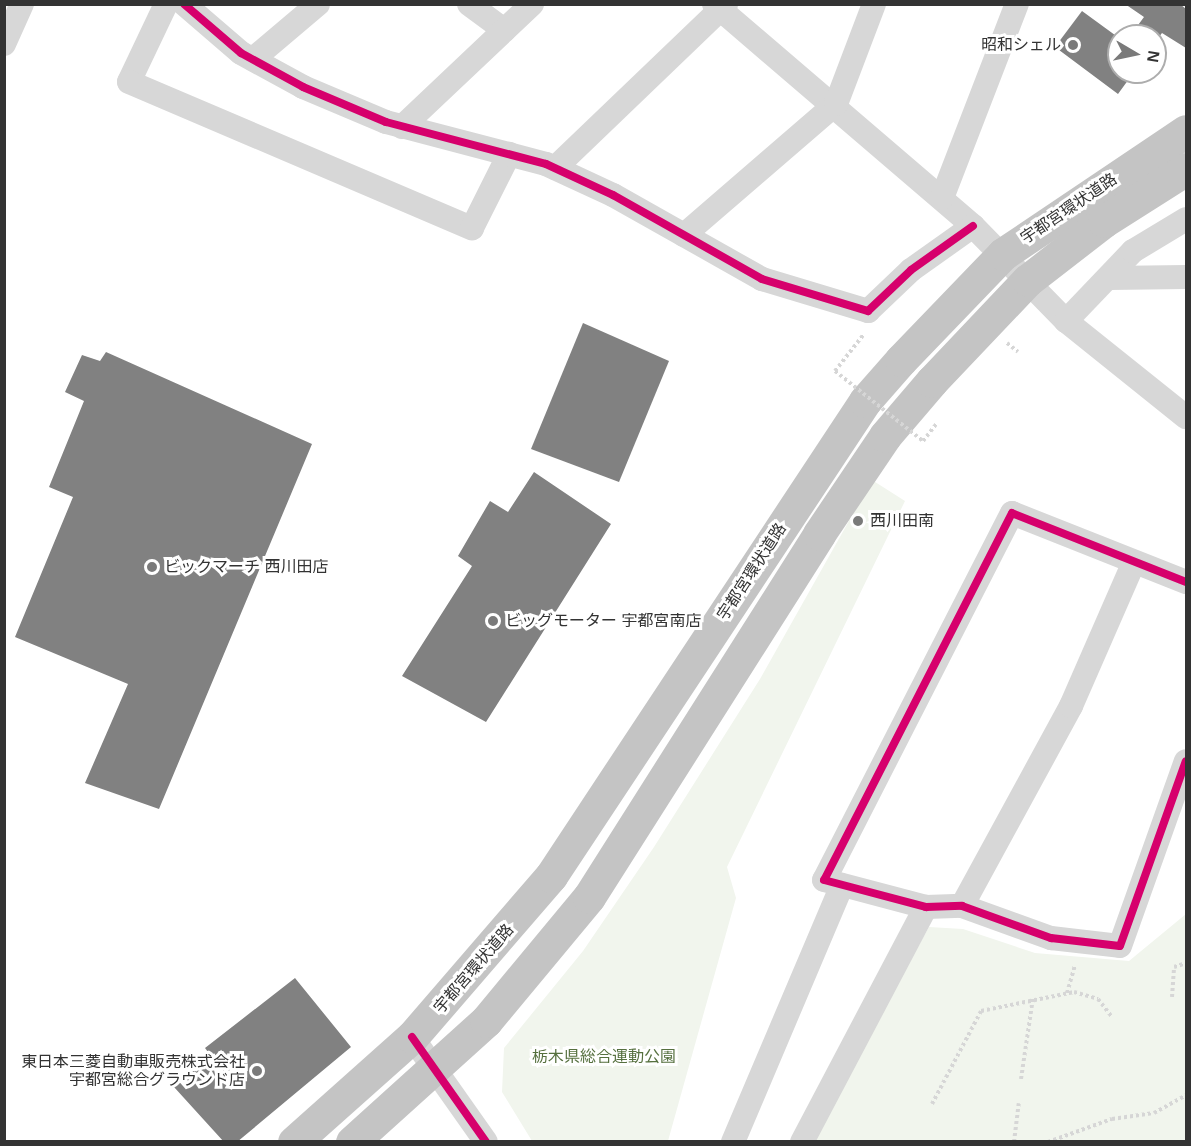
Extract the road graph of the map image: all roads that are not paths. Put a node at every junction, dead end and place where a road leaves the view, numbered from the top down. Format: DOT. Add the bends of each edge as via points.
graph roads {
  1 [pos="22,4"];
  2 [pos="166,4"];
  3 [pos="184,4"];
  4 [pos="318,4"];
  5 [pos="469,4"];
  6 [pos="532,4"];
  7 [pos="874,4"];
  8 [pos="1017,4"];
  9 [pos="721,7"];
  10 [pos="504,30"];
  11 [pos="4,44"];
  12 [pos="253,59"];
  13 [pos="836,105"];
  14 [pos="402,126"];
  15 [pos="1186,131"];
  16 [pos="509,154"];
  17 [pos="555,168"];
  18 [pos="1186,169"];
  19 [pos="942,198"];
  20 [pos="1186,219"];
  21 [pos="974,226"];
  22 [pos="684,235"];
  23 [pos="1003,254"];
  24 [pos="1109,278"];
  25 [pos="1186,278"];
  26 [pos="1029,280"];
  27 [pos="1066,321"];
  28 [pos="1186,417"];
  29 [pos="1133,564"];
  30 [pos="1186,582"];
  31 [pos="1184,776"];
  32 [pos="842,885"];
  33 [pos="962,906"];
  34 [pos="926,907"];
  35 [pos="412,1038"];
  36 [pos="437,1068"];
  37 [pos="294,1142"];
  38 [pos="352,1142"];
  39 [pos="486,1142"];
  40 [pos="733,1142"];
  41 [pos="802,1142"];
  1 -- 11 [label="street"];
  2 -- 16 [label="street" via="129,82 472,228"];
  3 -- 12 [label="street"];
  4 -- 12 [label="street"];
  5 -- 10 [label="street"];
  6 -- 10 [label="street"];
  7 -- 13 [label="street"];
  8 -- 19 [label="street"];
  9 -- 13 [label="street"];
  9 -- 17 [label="street"];
  10 -- 14 [label="street"];
  12 -- 14 [label="street" via="303,87"];
  13 -- 19 [label="street"];
  13 -- 22 [label="street"];
  14 -- 16 [label="street"];
  15 -- 23 [label="highway, 宇都宮環状道路"];
  16 -- 17 [label="street"];
  17 -- 22 [label="street"];
  18 -- 26 [label="highway, 宇都宮環状道路" via="1104,221"];
  19 -- 21 [label="street"];
  20 -- 24 [label="street" via="1133,251"];
  21 -- 22 [label="street" via="911,270 868,311 762,279"];
  21 -- 23 [label="street"];
  23 -- 26 [label="street"];
  23 -- 35 [label="highway, 宇都宮環状道路" via="865,401 551,876"];
  24 -- 25 [label="street"];
  24 -- 27 [label="street"];
  26 -- 27 [label="street"];
  26 -- 36 [label="highway, 宇都宮環状道路" via="885,436 589,897 486,1021"];
  27 -- 28 [label="street"];
  29 -- 30 [label="street"];
  29 -- 32 [label="street" via="1012,513 824,880"];
  29 -- 33 [label="street" via="1071,706"];
  31 -- 33 [label="street" via="1120,946 1051,938"];
  32 -- 34 [label="street"];
  32 -- 40 [label="street"];
  33 -- 34 [label="street"];
  34 -- 41 [label="street"];
  35 -- 36 [label="street"];
  35 -- 37 [label="highway, 宇都宮環状道路"];
  36 -- 38 [label="highway, 宇都宮環状道路"];
  36 -- 39 [label="street"];
}
